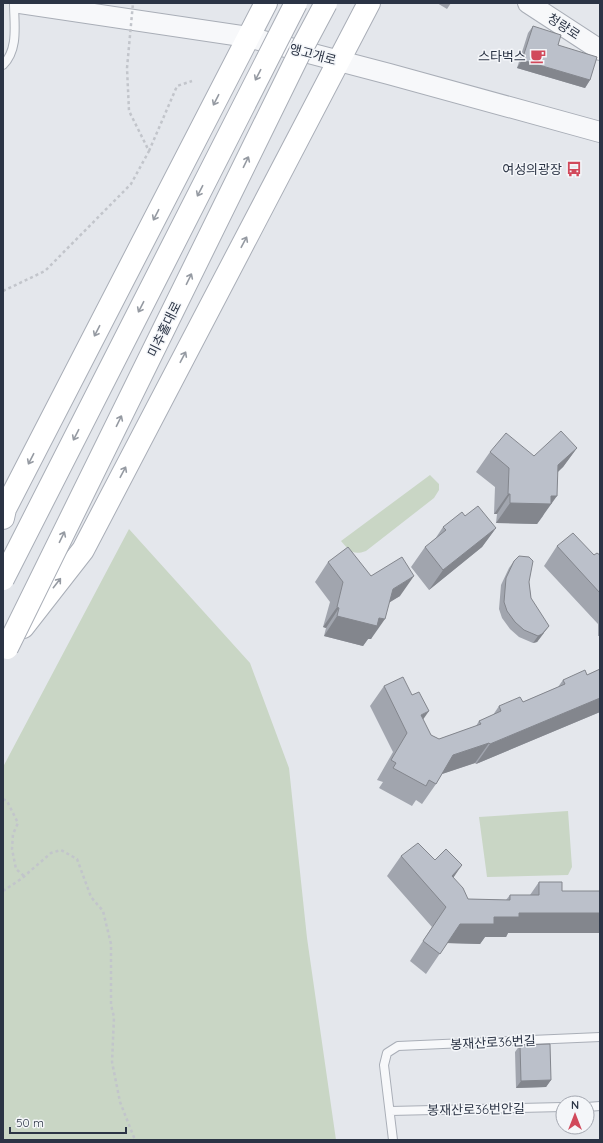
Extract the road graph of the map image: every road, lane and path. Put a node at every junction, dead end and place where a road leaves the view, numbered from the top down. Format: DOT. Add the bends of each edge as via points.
graph roads {
  1 [pos="14,3"];
  2 [pos="20,3"];
  3 [pos="134,3"];
  4 [pos="266,3"];
  5 [pos="296,3"];
  6 [pos="326,3"];
  7 [pos="369,3"];
  8 [pos="528,3"];
  9 [pos="248,37"];
  10 [pos="600,50"];
  11 [pos="338,61"];
  12 [pos="3,65"];
  13 [pos="192,81"];
  14 [pos="600,132"];
  15 [pos="149,151"];
  16 [pos="3,290"];
  17 [pos="3,518"];
  18 [pos="3,579"];
  19 [pos="5,652"];
  20 [pos="3,799"];
  21 [pos="24,876"];
  22 [pos="3,891"];
  23 [pos="600,1037"];
  24 [pos="555,1107"];
  25 [pos="390,1111"];
  26 [pos="135,1140"];
  27 [pos="393,1140"];
  1 -- 12 [label="lane" via="14,44 8,60"];
  2 -- 9 [label="street, 앵고개로"];
  3 -- 15 [label="path, bridge" via="127,68 129,111"];
  4 -- 9 [label="main road"];
  5 -- 18 [label="main road, one-way, bridge"];
  19 -- 6 [label="main road, 미추홀대로, one-way, bridge"];
  7 -- 11 [label="main road"];
  8 -- 10 [label="street, 청량로"];
  9 -- 11 [label="street, 앵고개로"];
  9 -- 17 [label="main road, one-way" via="5,509"];
  11 -- 14 [label="street, 앵고개로"];
  19 -- 11 [label="main road, one-way" via="83,550"];
  13 -- 15 [label="path" via="177,86"];
  15 -- 16 [label="path" via="131,184 45,271"];
  20 -- 21 [label="path" via="7,801 18,823 13,834 12,849 16,870"];
  21 -- 22 [label="path"];
  21 -- 26 [label="path" via="51,853 61,850 77,859 90,897 103,911 111,944 111,1005 114,1017 112,1062 120,1102"];
  23 -- 25 [label="lane, 봉재산로36번길" via="398,1046 387,1052 384,1065"];
  24 -- 25 [label="lane, 봉재산로36번안길"];
  25 -- 27 [label="lane"];
}
